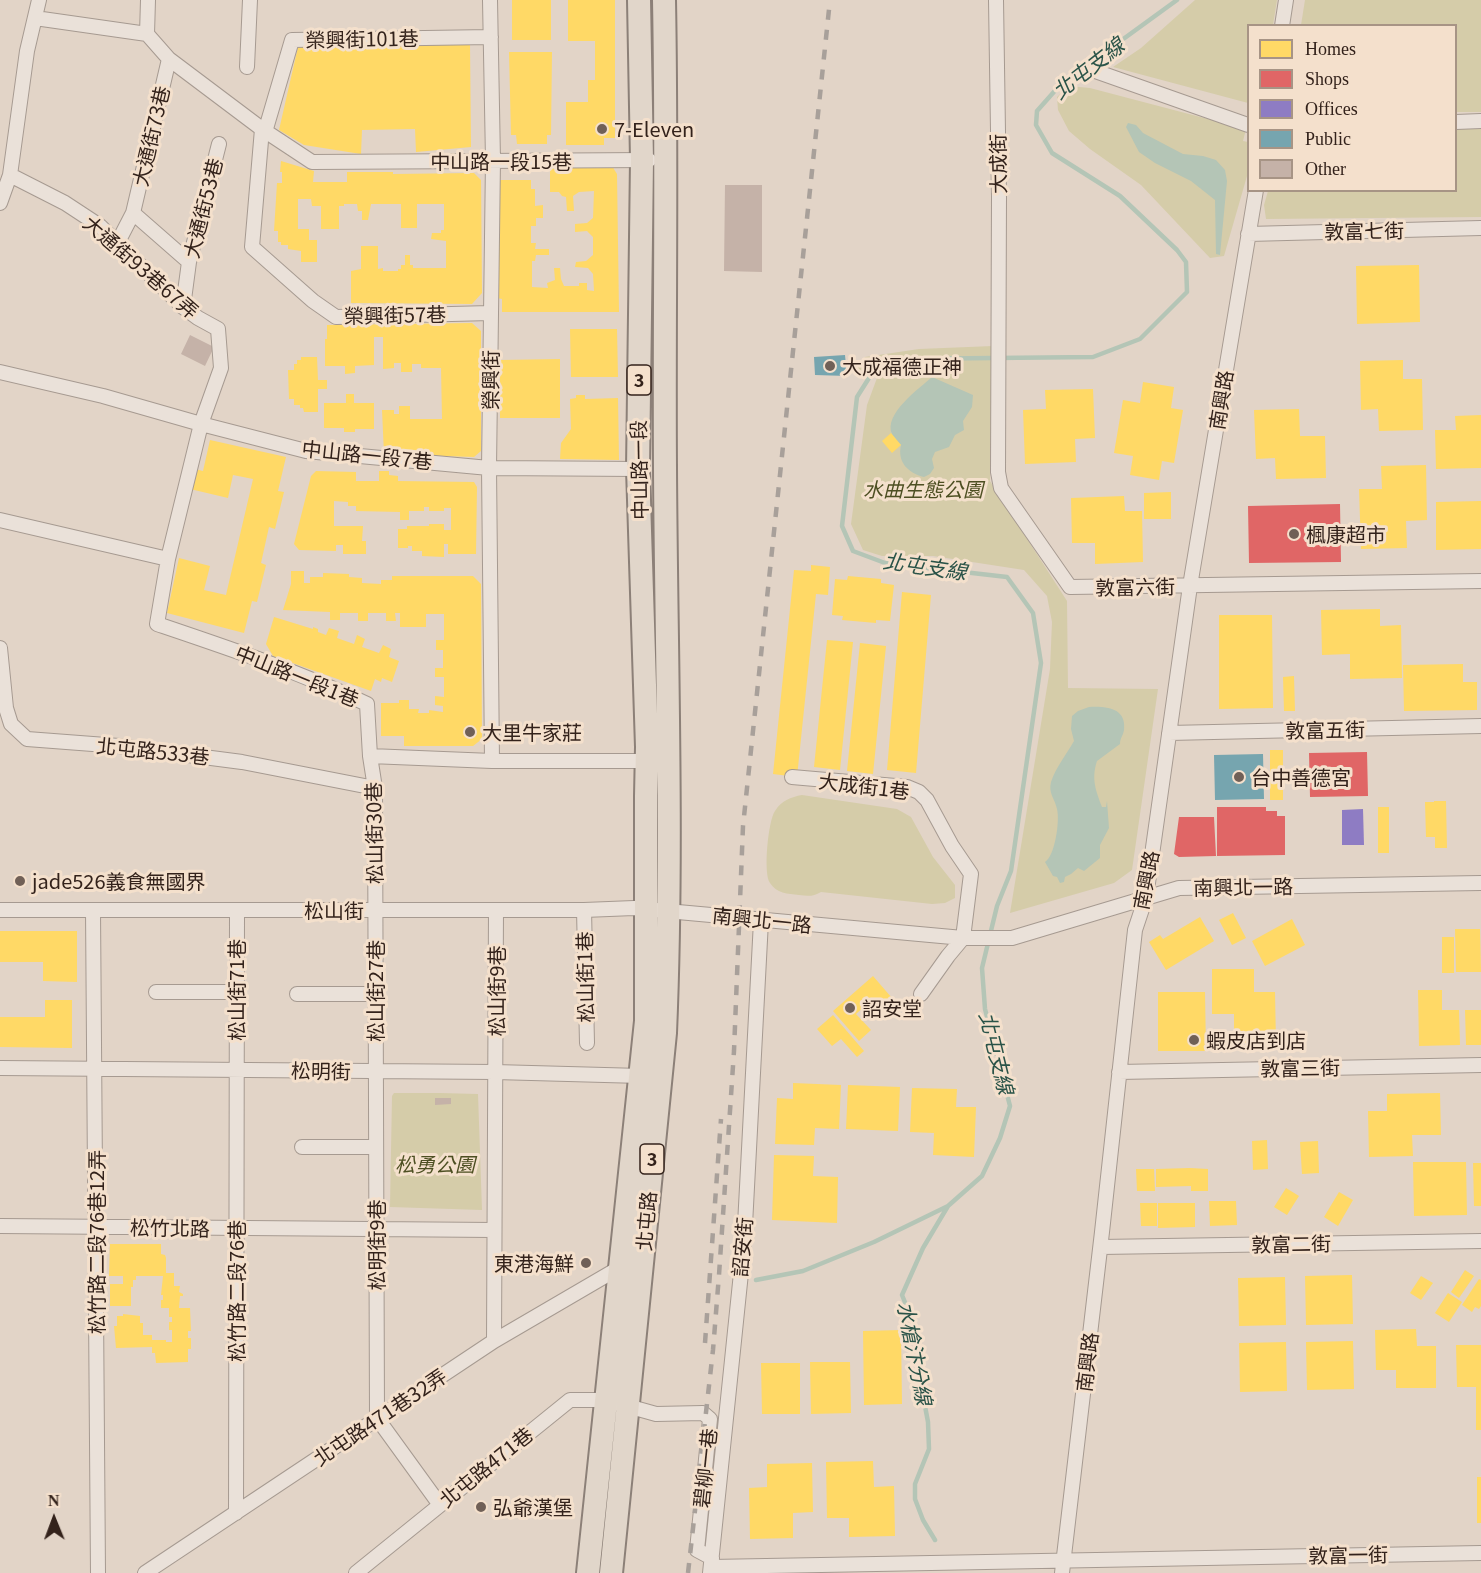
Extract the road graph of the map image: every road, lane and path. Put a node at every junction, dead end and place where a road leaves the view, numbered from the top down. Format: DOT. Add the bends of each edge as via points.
graph roads {
  1 [pos="39,0"];
  2 [pos="148,0"];
  3 [pos="250,0"];
  4 [pos="490,0"];
  5 [pos="639,0"];
  6 [pos="664,0"];
  7 [pos="996,0"];
  8 [pos="1286,0"];
  9 [pos="35,18"];
  10 [pos="1282,24"];
  11 [pos="147,34"];
  12 [pos="491,37"];
  13 [pos="169,59"];
  14 [pos="247,67"];
  15 [pos="1095,72"];
  16 [pos="1481,121"];
  17 [pos="1457,122"];
  18 [pos="1247,125"];
  19 [pos="264,131"];
  20 [pos="219,144"];
  21 [pos="667,159"];
  22 [pos="493,160"];
  23 [pos="642,160"];
  24 [pos="10,175"];
  25 [pos="1256,192"];
  26 [pos="0,203"];
  27 [pos="133,213"];
  28 [pos="1481,228"];
  29 [pos="1248,234"];
  30 [pos="117,244"];
  31 [pos="189,262"];
  32 [pos="183,307"];
  33 [pos="490,313"];
  34 [pos="1000,329"];
  35 [pos="0,372"];
  36 [pos="201,424"];
  37 [pos="489,468"];
  38 [pos="638,469"];
  39 [pos="0,519"];
  40 [pos="168,559"];
  41 [pos="1481,581"];
  42 [pos="1190,586"];
  43 [pos="0,648"];
  44 [pos="1481,726"];
  45 [pos="1169,733"];
  46 [pos="370,756"];
  47 [pos="658,760"];
  48 [pos="492,761"];
  49 [pos="792,777"];
  50 [pos="375,788"];
  51 [pos="1481,883"];
  52 [pos="1146,897"];
  53 [pos="0,910"];
  54 [pos="93,910"];
  55 [pos="237,910"];
  56 [pos="375,910"];
  57 [pos="496,910"];
  58 [pos="584,910"];
  59 [pos="657,910"];
  60 [pos="760,921"];
  61 [pos="963,938"];
  62 [pos="156,992"];
  63 [pos="236,992"];
  64 [pos="297,994"];
  65 [pos="375,994"];
  66 [pos="921,994"];
  67 [pos="586,1043"];
  68 [pos="1481,1065"];
  69 [pos="0,1068"];
  70 [pos="94,1069"];
  71 [pos="236,1070"];
  72 [pos="376,1072"];
  73 [pos="495,1072"];
  74 [pos="1119,1072"];
  75 [pos="641,1076"];
  76 [pos="302,1147"];
  77 [pos="376,1147"];
  78 [pos="0,1226"];
  79 [pos="96,1227"];
  80 [pos="236,1228"];
  81 [pos="376,1230"];
  82 [pos="494,1230"];
  83 [pos="1481,1241"];
  84 [pos="1101,1247"];
  85 [pos="619,1268"];
  86 [pos="494,1341"];
  87 [pos="606,1400"];
  88 [pos="629,1406"];
  89 [pos="377,1418"];
  90 [pos="440,1505"];
  91 [pos="236,1513"];
  92 [pos="1481,1552"];
  93 [pos="711,1566"];
  94 [pos="1062,1567"];
  95 [pos="98,1573"];
  96 [pos="145,1573"];
  97 [pos="356,1573"];
  98 [pos="588,1573"];
  99 [pos="611,1573"];
  1 -- 9 [label="street"];
  2 -- 11 [label="street"];
  3 -- 14 [label="street"];
  4 -- 12 [label="street, 榮興街"];
  5 -- 23 [label="main road, 中山路一段 / 3"];
  6 -- 21 [label="main road, 中山路一段 / 3"];
  7 -- 34 [label="street, 大成街"];
  8 -- 10 [label="street"];
  9 -- 11 [label="street"];
  9 -- 24 [label="street"];
  11 -- 13 [label="street, 中山路一段15巷"];
  12 -- 19 [label="street, 榮興街101巷" via="292,40"];
  12 -- 22 [label="street, 榮興街"];
  13 -- 19 [label="street, 中山路一段15巷"];
  13 -- 27 [label="street, 大通街73巷"];
  15 -- 18 [label="street"];
  16 -- 17 [label="street"];
  19 -- 22 [label="street, 中山路一段15巷" via="312,162"];
  19 -- 33 [label="street, 榮興街57巷" via="252,247 312,301 336,317"];
  20 -- 31 [label="street, 大通街53巷"];
  21 -- 23 [label="street, 中山路一段15巷"];
  21 -- 47 [label="main road, 中山路一段 / 3"];
  22 -- 23 [label="street, 中山路一段15巷"];
  22 -- 33 [label="street, 榮興街"];
  23 -- 38 [label="main road, 中山路一段 / 3"];
  24 -- 26 [label="street"];
  24 -- 30 [label="street, 大通街93巷67弄" via="65,203 100,226"];
  25 -- 29 [label="street, 南興路"];
  27 -- 30 [label="street, 大通街73巷"];
  27 -- 31 [label="street, 大通街73巷"];
  28 -- 29 [label="street, 敦富七街"];
  29 -- 42 [label="street, 南興路"];
  30 -- 32 [label="street, 大通街93巷67弄"];
  31 -- 32 [label="street, 大通街53巷"];
  32 -- 36 [label="street, 大通街93巷67弄" via="218,329 221,368"];
  33 -- 37 [label="street, 榮興街"];
  34 -- 42 [label="street, 敦富六街" via="1001,488 1070,587"];
  35 -- 36 [label="street, 中山路一段7巷"];
  36 -- 37 [label="street, 中山路一段7巷" via="306,451"];
  36 -- 40 [label="street, 中山路一段1巷"];
  37 -- 38 [label="street, 中山路一段7巷"];
  37 -- 48 [label="street, 榮興街"];
  38 -- 47 [label="main road, 中山路一段 / 3"];
  39 -- 40 [label="street"];
  40 -- 46 [label="street, 中山路一段1巷" via="157,624 367,704"];
  41 -- 42 [label="street, 敦富六街"];
  42 -- 45 [label="street, 南興路"];
  43 -- 50 [label="street, 北屯路533巷" via="6,708 11,724 27,739 242,762"];
  44 -- 45 [label="street, 敦富五街"];
  45 -- 52 [label="street, 南興路"];
  46 -- 48 [label="street"];
  46 -- 50 [label="street, 松山街30巷"];
  47 -- 48 [label="street"];
  47 -- 59 [label="main road, 北屯路 / 3" via="646,796"];
  49 -- 61 [label="street, 大成街1巷" via="907,787 919,792 971,874"];
  50 -- 56 [label="street, 松山街30巷"];
  51 -- 52 [label="street, 南興北一路" via="1179,888"];
  52 -- 61 [label="street, 南興北一路" via="1012,939"];
  52 -- 74 [label="street, 南興路" via="1135,930"];
  53 -- 54 [label="street, 松山街"];
  54 -- 55 [label="street, 松山街"];
  54 -- 70 [label="street, 松竹路二段76巷12弄"];
  55 -- 56 [label="street, 松山街"];
  55 -- 63 [label="street, 松山街71巷"];
  56 -- 57 [label="street, 松山街"];
  56 -- 65 [label="street, 松山街27巷"];
  57 -- 58 [label="street, 松山街"];
  57 -- 73 [label="street, 松山街9巷"];
  58 -- 59 [label="street, 松山街"];
  58 -- 67 [label="street, 松山街1巷"];
  59 -- 60 [label="street, 南興北一路"];
  59 -- 75 [label="main road, 北屯路 / 3"];
  59 -- 88 [label="main road, 北屯路 / 3" via="665,1033"];
  60 -- 61 [label="street, 南興北一路"];
  60 -- 93 [label="street, 詔安街" via="744,1244"];
  61 -- 66 [label="street"];
  62 -- 63 [label="street"];
  63 -- 71 [label="street, 松山街71巷"];
  64 -- 65 [label="street"];
  65 -- 72 [label="street, 松山街27巷"];
  68 -- 74 [label="street, 敦富三街"];
  69 -- 70 [label="street, 松明街"];
  70 -- 71 [label="street, 松明街"];
  70 -- 79 [label="street, 松竹路二段76巷12弄"];
  71 -- 72 [label="street, 松明街"];
  71 -- 80 [label="street, 松竹路二段76巷"];
  72 -- 73 [label="street, 松明街"];
  72 -- 77 [label="street, 松明街9巷"];
  73 -- 75 [label="street, 松明街"];
  73 -- 82 [label="street, 松山街9巷"];
  74 -- 84 [label="street, 南興路"];
  75 -- 85 [label="main road, 北屯路 / 3"];
  76 -- 77 [label="street"];
  77 -- 81 [label="street, 松明街9巷"];
  78 -- 79 [label="street, 松竹北路"];
  79 -- 80 [label="street, 松竹北路"];
  79 -- 95 [label="street, 松竹路二段76巷12弄"];
  80 -- 81 [label="street, 松竹北路"];
  80 -- 91 [label="street, 松竹路二段76巷"];
  81 -- 82 [label="street, 松竹北路"];
  81 -- 89 [label="street, 松明街9巷"];
  82 -- 86 [label="street, 松山街9巷"];
  83 -- 84 [label="street, 敦富二街"];
  84 -- 94 [label="street, 南興路"];
  85 -- 86 [label="street, 北屯路471巷32弄"];
  85 -- 87 [label="main road, 北屯路 / 3"];
  86 -- 89 [label="street, 北屯路471巷32弄"];
  87 -- 88 [label="street, 北屯路471巷"];
  87 -- 90 [label="street, 北屯路471巷" via="570,1400"];
  87 -- 98 [label="main road, 北屯路 / 3"];
  88 -- 93 [label="street, 碧柳一巷" via="656,1414 703,1413 710,1419 697,1550"];
  88 -- 99 [label="main road, 北屯路 / 3"];
  89 -- 90 [label="street"];
  89 -- 91 [label="street, 北屯路471巷32弄"];
  90 -- 97 [label="street, 北屯路471巷"];
  91 -- 96 [label="street, 北屯路471巷32弄"];
  92 -- 94 [label="street, 敦富一街"];
  93 -- 94 [label="street, 敦富一街"];
}
